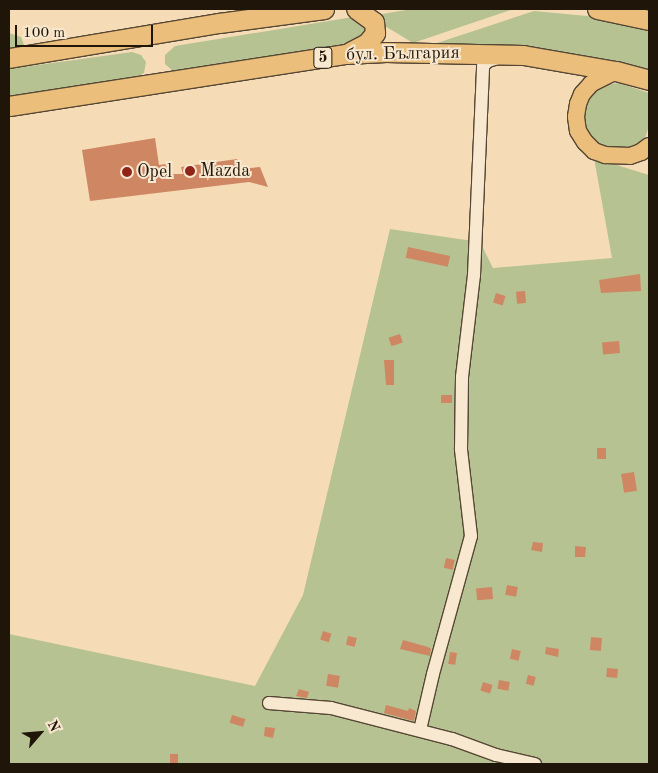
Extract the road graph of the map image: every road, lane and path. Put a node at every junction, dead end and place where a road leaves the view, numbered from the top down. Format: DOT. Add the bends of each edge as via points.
graph roads {
  1 [pos="324,9"];
  2 [pos="356,9"];
  3 [pos="600,9"];
  4 [pos="649,20"];
  5 [pos="463,52"];
  6 [pos="346,54"];
  7 [pos="513,55"];
  8 [pos="9,58"];
  9 [pos="483,66"];
  10 [pos="616,71"];
  11 [pos="644,78"];
  12 [pos="9,106"];
  13 [pos="649,146"];
  14 [pos="269,704"];
  15 [pos="420,730"];
  16 [pos="535,764"];
  1 -- 8 [label="highway"];
  2 -- 6 [label="highway" via="374,22 375,33 366,43"];
  3 -- 4 [label="highway"];
  5 -- 6 [label="highway, бул. България / 5"];
  5 -- 7 [label="highway, бул. България / 5"];
  5 -- 9 [label="street"];
  6 -- 12 [label="highway, бул. България / 5"];
  7 -- 9 [label="street" via="494,58"];
  7 -- 10 [label="highway, бул. България / 5"];
  9 -- 15 [label="street" via="474,275 462,378 460,449 470,536"];
  10 -- 11 [label="highway, бул. България / 5"];
  10 -- 13 [label="main road" via="597,80 582,94 576,117 578,130 594,151 605,156 630,156"];
  14 -- 15 [label="street" via="331,708"];
  15 -- 16 [label="street"];
}
